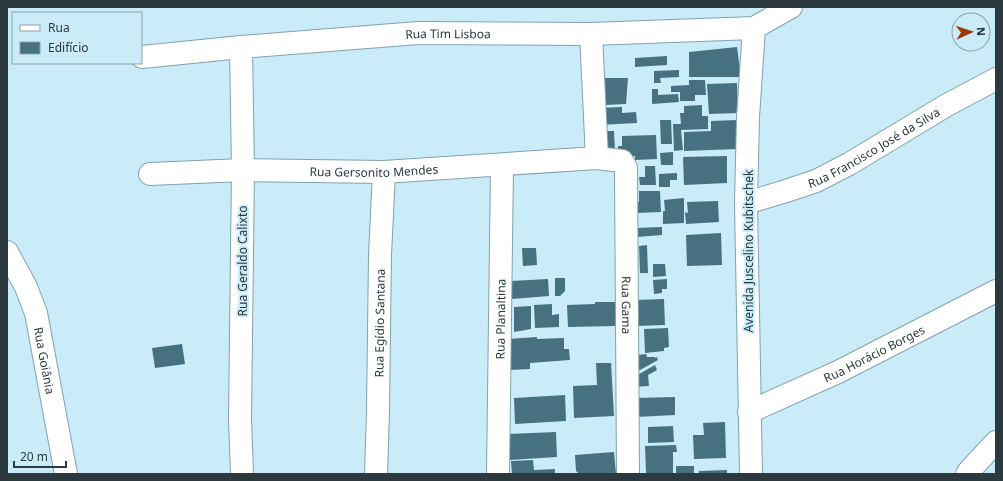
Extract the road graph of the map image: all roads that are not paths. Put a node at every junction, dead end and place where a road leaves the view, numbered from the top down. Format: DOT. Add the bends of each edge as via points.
graph roads {
  1 [pos="792,7"];
  2 [pos="754,28"];
  3 [pos="591,34"];
  4 [pos="241,47"];
  5 [pos="142,57"];
  6 [pos="996,79"];
  7 [pos="597,158"];
  8 [pos="502,165"];
  9 [pos="243,170"];
  10 [pos="384,172"];
  11 [pos="150,174"];
  12 [pos="746,203"];
  13 [pos="7,252"];
  14 [pos="996,291"];
  15 [pos="749,412"];
  16 [pos="996,442"];
  17 [pos="66,474"];
  18 [pos="242,474"];
  19 [pos="376,474"];
  20 [pos="498,474"];
  21 [pos="628,474"];
  22 [pos="750,474"];
  23 [pos="967,474"];
  1 -- 2 [label="street"];
  2 -- 3 [label="street, Rua Tim Lisboa"];
  2 -- 12 [label="street, Avenida Juscelino Kubitschek"];
  3 -- 4 [label="street, Rua Tim Lisboa" via="418,33"];
  3 -- 7 [label="street"];
  4 -- 5 [label="street, Rua Tim Lisboa"];
  4 -- 9 [label="street, Rua Geraldo Calixto"];
  6 -- 12 [label="street, Rua Francisco José da Silva" via="816,181"];
  7 -- 8 [label="street, Rua Gersonito Mendes"];
  7 -- 21 [label="street, Rua Gama" via="622,161 626,168"];
  8 -- 10 [label="street, Rua Gersonito Mendes"];
  8 -- 20 [label="street, Rua Planaltina"];
  9 -- 10 [label="street, Rua Gersonito Mendes"];
  9 -- 11 [label="street, Rua Gersonito Mendes"];
  9 -- 18 [label="street, Rua Geraldo Calixto" via="240,419"];
  10 -- 19 [label="street, Rua Egídio Santana"];
  12 -- 15 [label="street, Avenida Juscelino Kubitschek"];
  13 -- 17 [label="street, Rua Goiânia" via="26,287 36,313"];
  14 -- 15 [label="street, Rua Horácio Borges" via="838,372"];
  15 -- 22 [label="street, Avenida Juscelino Kubitschek"];
  16 -- 23 [label="street"];
}
